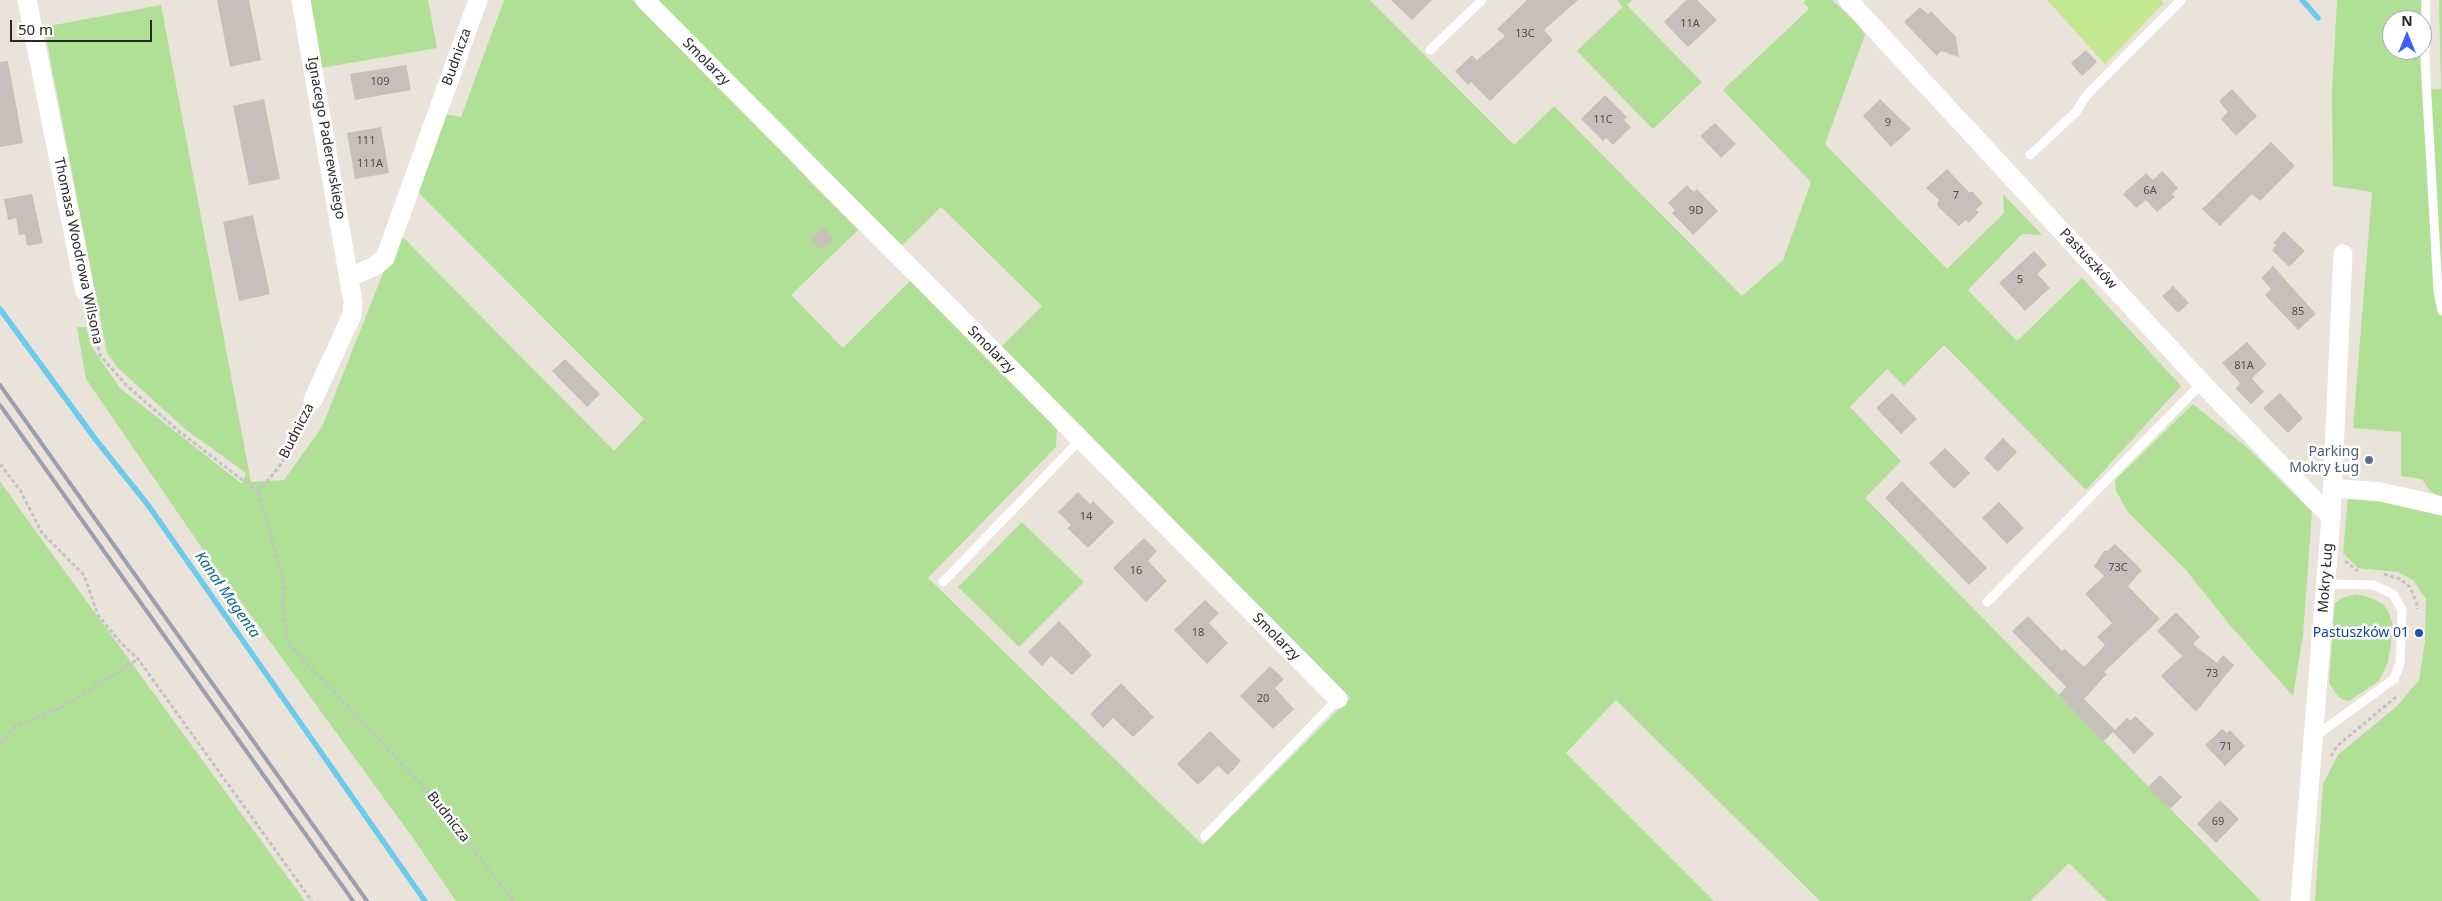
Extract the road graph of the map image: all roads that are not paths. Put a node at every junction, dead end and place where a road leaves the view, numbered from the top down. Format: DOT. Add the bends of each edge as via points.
graph roads {
  1 [pos="27,0"];
  2 [pos="301,0"];
  3 [pos="478,0"];
  4 [pos="645,0"];
  5 [pos="1482,0"];
  6 [pos="1848,0"];
  7 [pos="2181,0"];
  8 [pos="2426,0"];
  9 [pos="1430,50"];
  10 [pos="2030,155"];
  11 [pos="2343,254"];
  12 [pos="350,277"];
  13 [pos="86,292"];
  14 [pos="2442,311"];
  15 [pos="2202,382"];
  16 [pos="313,400"];
  17 [pos="1080,440"];
  18 [pos="2332,488"];
  19 [pos="2442,506"];
  20 [pos="2331,517"];
  21 [pos="943,582"];
  22 [pos="2326,584"];
  23 [pos="1987,602"];
  24 [pos="1338,699"];
  25 [pos="2314,737"];
  26 [pos="1204,836"];
  27 [pos="2300,901"];
  1 -- 13 [label="street, Thomasa Woodrowa Wilsona"];
  2 -- 12 [label="street, Ignacego Paderewskiego"];
  3 -- 12 [label="street, Budnicza" via="385,258"];
  4 -- 17 [label="street, Smolarzy"];
  5 -- 9 [label="lane"];
  6 -- 15 [label="street, Pastuszków"];
  7 -- 10 [label="lane" via="2086,96 2076,112"];
  8 -- 14 [label="lane" via="2424,61 2437,282"];
  11 -- 18 [label="street, Mokry Ług"];
  12 -- 16 [label="street, Budnicza" via="352,315"];
  15 -- 20 [label="street, Pastuszków"];
  15 -- 23 [label="lane"];
  17 -- 21 [label="lane"];
  17 -- 24 [label="street, Smolarzy"];
  18 -- 19 [label="street" via="2382,492"];
  18 -- 20 [label="street, Mokry Ług"];
  20 -- 22 [label="street, Mokry Ług"];
  22 -- 25 [label="street, Mokry Ług"];
  22 -- 25 [label="lane" via="2374,585 2392,594 2402,610 2400,664 2394,679"];
  24 -- 26 [label="lane"];
  25 -- 27 [label="street, Mokry Ług"];
}
